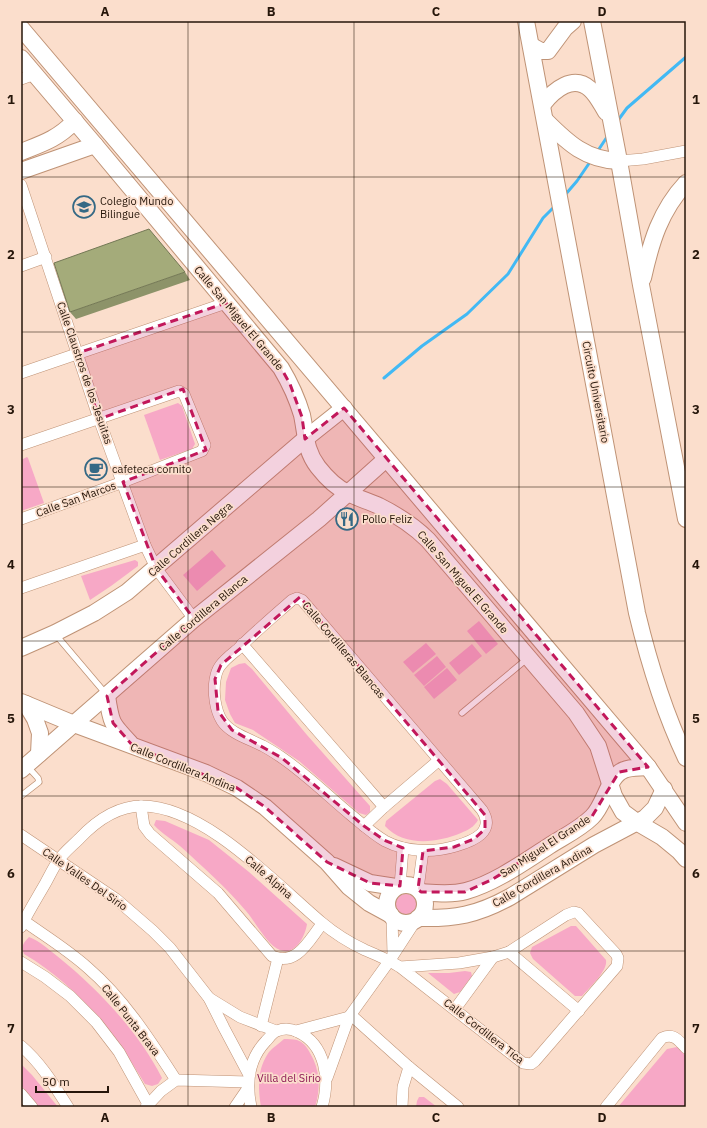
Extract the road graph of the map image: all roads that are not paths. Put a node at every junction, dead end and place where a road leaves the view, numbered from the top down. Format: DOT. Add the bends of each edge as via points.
graph roads {
  1 [pos="526,21"];
  2 [pos="573,21"];
  3 [pos="592,21"];
  4 [pos="21,28"];
  5 [pos="532,46"];
  6 [pos="21,58"];
  7 [pos="28,77"];
  8 [pos="543,104"];
  9 [pos="75,121"];
  10 [pos="546,121"];
  11 [pos="612,122"];
  12 [pos="96,144"];
  13 [pos="686,151"];
  14 [pos="21,152"];
  15 [pos="619,161"];
  16 [pos="21,171"];
  17 [pos="686,183"];
  18 [pos="21,185"];
  19 [pos="46,257"];
  20 [pos="21,266"];
  21 [pos="641,285"];
  22 [pos="226,303"];
  23 [pos="78,353"];
  24 [pos="21,373"];
  25 [pos="344,408"];
  26 [pos="99,418"];
  27 [pos="305,439"];
  28 [pos="21,446"];
  29 [pos="386,458"];
  30 [pos="123,482"];
  31 [pos="347,493"];
  32 [pos="21,519"];
  33 [pos="686,519"];
  34 [pos="145,545"];
  35 [pos="156,568"];
  36 [pos="21,588"];
  37 [pos="194,620"];
  38 [pos="55,633"];
  39 [pos="242,644"];
  40 [pos="21,648"];
  41 [pos="528,657"];
  42 [pos="107,696"];
  43 [pos="23,703"];
  44 [pos="462,713"];
  45 [pos="74,724"];
  46 [pos="133,746"];
  47 [pos="39,754"];
  48 [pos="686,758"];
  49 [pos="438,760"];
  50 [pos="648,767"];
  51 [pos="24,768"];
  52 [pos="611,783"];
  53 [pos="664,789"];
  54 [pos="21,796"];
  55 [pos="141,806"];
  56 [pos="384,808"];
  57 [pos="638,823"];
  58 [pos="686,823"];
  59 [pos="364,826"];
  60 [pos="21,835"];
  61 [pos="403,848"];
  62 [pos="423,851"];
  63 [pos="686,859"];
  64 [pos="58,860"];
  65 [pos="327,862"];
  66 [pos="398,887"];
  67 [pos="419,891"];
  68 [pos="391,916"];
  69 [pos="417,919"];
  70 [pos="22,924"];
  71 [pos="322,924"];
  72 [pos="509,952"];
  73 [pos="392,957"];
  74 [pos="493,957"];
  75 [pos="278,958"];
  76 [pos="21,962"];
  77 [pos="400,967"];
  78 [pos="209,998"];
  79 [pos="455,1009"];
  80 [pos="579,1011"];
  81 [pos="350,1016"];
  82 [pos="261,1026"];
  83 [pos="296,1030"];
  84 [pos="276,1031"];
  85 [pos="21,1046"];
  86 [pos="686,1048"];
  87 [pos="409,1067"];
  88 [pos="176,1080"];
  89 [pos="248,1081"];
  90 [pos="326,1082"];
  91 [pos="21,1094"];
  92 [pos="326,1096"];
  93 [pos="147,1106"];
  94 [pos="32,1107"];
  95 [pos="68,1107"];
  96 [pos="235,1107"];
  97 [pos="251,1107"];
  98 [pos="322,1107"];
  99 [pos="328,1107"];
  100 [pos="402,1107"];
  101 [pos="458,1107"];
  102 [pos="606,1107"];
  1 -- 5 [label="street, Circuito Universitario"];
  2 -- 5 [label="street" via="548,51 541,51"];
  3 -- 11 [label="street"];
  4 -- 25 [label="street, Calle San Miguel El Grande"];
  5 -- 8 [label="street, Circuito Universitario"];
  6 -- 7 [label="street, Calle San Miguel El Grande"];
  7 -- 9 [label="street, Calle San Miguel El Grande"];
  8 -- 10 [label="street, Circuito Universitario"];
  8 -- 11 [label="street" via="551,93 565,85 579,83 585,85 596,96"];
  9 -- 12 [label="street, Calle San Miguel El Grande"];
  9 -- 14 [label="street" via="49,141"];
  10 -- 15 [label="street" via="563,138 584,153 599,159"];
  10 -- 48 [label="street, Circuito Universitario" via="637,613 664,706"];
  11 -- 15 [label="street"];
  12 -- 16 [label="street"];
  12 -- 22 [label="street, Calle San Miguel El Grande"];
  13 -- 15 [label="street"];
  15 -- 21 [label="street"];
  17 -- 21 [label="street" via="658,225"];
  18 -- 19 [label="street, Calle Claustros de los Jesuitas"];
  19 -- 20 [label="street"];
  19 -- 23 [label="street, Calle Claustros de los Jesuitas"];
  21 -- 33 [label="street"];
  22 -- 23 [label="street"];
  22 -- 27 [label="street, Calle San Miguel El Grande" via="287,378 302,417"];
  23 -- 24 [label="street"];
  23 -- 26 [label="street, Calle Claustros de los Jesuitas"];
  25 -- 27 [label="street, Calle Cordillera Negra"];
  25 -- 29 [label="street, Calle San Miguel El Grande"];
  26 -- 28 [label="street, Calle San Marcos"];
  26 -- 30 [label="street, Calle Claustros de los Jesuitas"];
  26 -- 30 [label="street, Calle San Marcos" via="180,391 184,394 204,442 205,448 202,451"];
  27 -- 31 [label="street, Calle San Miguel El Grande" via="318,467"];
  27 -- 35 [label="street, Calle Cordillera Negra"];
  29 -- 31 [label="street, Calle Cordillera Blanca"];
  29 -- 50 [label="street, Calle San Miguel El Grande"];
  30 -- 32 [label="street, Calle San Marcos"];
  30 -- 34 [label="street, Calle Claustros de los Jesuitas"];
  31 -- 37 [label="street, Calle Cordillera Blanca"];
  31 -- 41 [label="street, Calle San Miguel El Grande" via="385,509 420,532"];
  34 -- 35 [label="street, Calle Claustros de los Jesuitas"];
  34 -- 36 [label="street"];
  35 -- 37 [label="street, Calle Claustros de los Jesuitas"];
  35 -- 38 [label="street, Calle Cordillera Negra" via="110,604"];
  37 -- 42 [label="street, Calle Cordillera Blanca"];
  38 -- 40 [label="street, Calle Cordillera Negra"];
  38 -- 42 [label="lane"];
  39 -- 49 [label="street, Calle Cordilleras Blancas" via="292,600 302,600"];
  39 -- 56 [label="street"];
  39 -- 59 [label="street, Calle Cordilleras Blancas" via="221,665 215,679 215,699 223,721 232,730 282,758"];
  41 -- 44 [label="lane"];
  41 -- 52 [label="street, Calle San Miguel El Grande" via="564,697 586,727 598,746"];
  42 -- 45 [label="street, Calle Cordillera Blanca"];
  42 -- 46 [label="street" via="113,723"];
  43 -- 45 [label="street, Calle Cordillera Andina"];
  43 -- 47 [label="street" via="35,719 40,733"];
  45 -- 46 [label="street, Calle Cordillera Andina"];
  45 -- 47 [label="street, Calle Cordillera Blanca"];
  46 -- 65 [label="street, Calle Cordillera Andina" via="206,773 237,788 265,807"];
  47 -- 51 [label="street, Calle Cordillera Blanca"];
  49 -- 56 [label="street"];
  49 -- 62 [label="street, Calle Cordilleras Blancas" via="482,810 487,823 482,833 465,843"];
  50 -- 52 [label="street, San Miguel El Grande" via="619,772"];
  50 -- 53 [label="street, Calle San Miguel El Grande"];
  51 -- 54 [label="lane" via="38,778 39,782"];
  52 -- 57 [label="street, Calle San Miguel El Grande" via="614,796 621,808 629,818"];
  52 -- 67 [label="street, San Miguel El Grande" via="602,804 591,818 493,879 465,892 446,894"];
  53 -- 57 [label="street" via="655,808"];
  53 -- 58 [label="street, Calle San Miguel El Grande"];
  55 -- 64 [label="street, Calle Alpina" via="121,810 98,822"];
  55 -- 71 [label="street, Calle Alpina" via="169,810 207,828 251,861"];
  55 -- 75 [label="street" via="144,826 150,834 218,893 266,950"];
  56 -- 59 [label="street"];
  57 -- 63 [label="street, Calle San Miguel El Grande" via="662,837"];
  57 -- 69 [label="street, Calle Cordillera Andina" via="594,845 496,905 450,918"];
  59 -- 61 [label="street, Calle Cordilleras Blancas" via="384,840"];
  60 -- 64 [label="street, Calle Valles Del Sirio"];
  61 -- 62 [label="street, Calle Cordilleras Blancas"];
  61 -- 66 [label="street"];
  62 -- 67 [label="street"];
  64 -- 70 [label="street, Calle Alpina"];
  64 -- 78 [label="street, Calle Valles Del Sirio" via="116,898 153,931"];
  65 -- 66 [label="street, Calle Cordillera Andina" via="365,881"];
  65 -- 68 [label="street, Calle Cordillera Andina" via="349,887"];
  66 -- 67 [label="street" via="410,885"];
  66 -- 68 [label="street" via="387,900"];
  67 -- 69 [label="street" via="424,899 425,908"];
  68 -- 69 [label="street" via="401,922 412,922"];
  68 -- 73 [label="street"];
  69 -- 73 [label="street"];
  70 -- 88 [label="street, Calle Punta Brava" via="87,967 106,985 145,1034"];
  71 -- 73 [label="street, Calle Alpina" via="364,949"];
  71 -- 75 [label="street" via="295,956"];
  72 -- 74 [label="street, Calle Cordillera Tica"];
  72 -- 80 [label="street"];
  72 -- 80 [label="street, Calle Cordillera Tica" via="566,915 578,913 616,954 618,962"];
  73 -- 77 [label="street, Calle Cordillera Tica"];
  73 -- 81 [label="street"];
  74 -- 77 [label="street, Calle Cordillera Tica" via="459,963"];
  74 -- 79 [label="street"];
  75 -- 82 [label="street"];
  76 -- 93 [label="street" via="70,996 96,1022 119,1052"];
  77 -- 79 [label="street, Calle Cordillera Tica"];
  78 -- 82 [label="street, Calle Valles Del Sirio" via="240,1017"];
  78 -- 89 [label="street, Calle Valles Del Sirio"];
  79 -- 80 [label="street, Calle Cordillera Tica" via="527,1064 535,1061"];
  81 -- 83 [label="street"];
  81 -- 87 [label="street"];
  81 -- 90 [label="street"];
  82 -- 84 [label="street, Calle Valles Del Sirio"];
  83 -- 84 [label="street"];
  83 -- 90 [label="street" via="313,1041 321,1053"];
  84 -- 89 [label="street" via="254,1057"];
  85 -- 95 [label="street" via="45,1072"];
  86 -- 102 [label="street" via="677,1038 662,1038"];
  87 -- 100 [label="street" via="403,1087"];
  87 -- 101 [label="street"];
  88 -- 89 [label="street"];
  88 -- 93 [label="street"];
  89 -- 96 [label="street"];
  89 -- 97 [label="street"];
  90 -- 92 [label="street"];
  91 -- 94 [label="street"];
  92 -- 98 [label="street"];
  92 -- 99 [label="street"];
}
